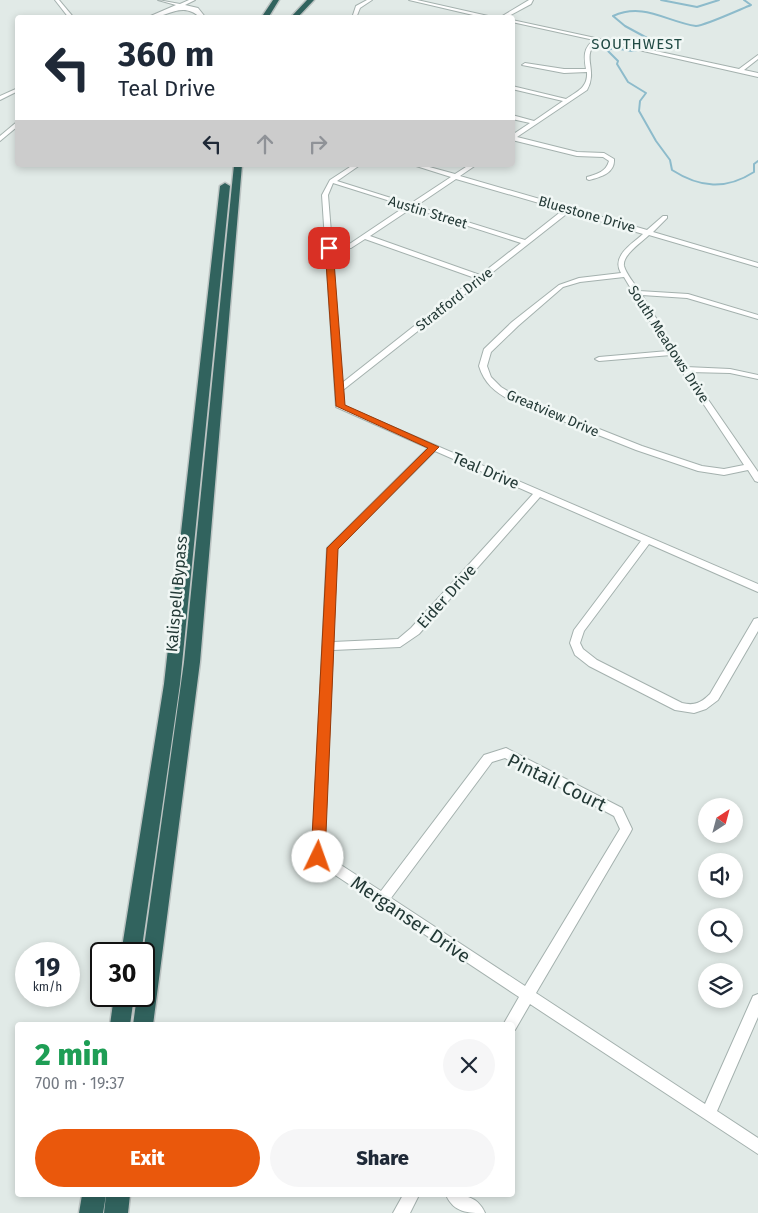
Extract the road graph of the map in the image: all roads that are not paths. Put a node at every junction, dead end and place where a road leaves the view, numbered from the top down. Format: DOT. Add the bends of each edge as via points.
graph roads {
  1 [pos="56,0"];
  2 [pos="160,0"];
  3 [pos="193,0"];
  4 [pos="276,0"];
  5 [pos="284,0"];
  6 [pos="311,0"];
  7 [pos="370,0"];
  8 [pos="411,0"];
  9 [pos="531,0"];
  10 [pos="180,5"];
  11 [pos="69,15"];
  12 [pos="155,15"];
  13 [pos="201,15"];
  14 [pos="266,15"];
  15 [pos="274,15"];
  16 [pos="296,15"];
  17 [pos="355,15"];
  18 [pos="481,15"];
  19 [pos="507,15"];
  20 [pos="515,22"];
  21 [pos="599,39"];
  22 [pos="758,56"];
  23 [pos="525,65"];
  24 [pos="589,70"];
  25 [pos="740,71"];
  26 [pos="758,75"];
  27 [pos="515,88"];
  28 [pos="15,90"];
  29 [pos="0,98"];
  30 [pos="568,101"];
  31 [pos="515,118"];
  32 [pos="536,123"];
  33 [pos="15,126"];
  34 [pos="515,137"];
  35 [pos="0,139"];
  36 [pos="515,139"];
  37 [pos="228,167"];
  38 [pos="238,167"];
  39 [pos="354,167"];
  40 [pos="423,167"];
  41 [pos="470,167"];
  42 [pos="456,176"];
  43 [pos="589,178"];
  44 [pos="332,181"];
  45 [pos="411,207"];
  46 [pos="568,209"];
  47 [pos="665,216"];
  48 [pos="648,232"];
  49 [pos="365,237"];
  50 [pos="525,242"];
  51 [pos="329,248"];
  52 [pos="758,265"];
  53 [pos="624,275"];
  54 [pos="481,278"];
  55 [pos="636,293"];
  56 [pos="758,317"];
  57 [pos="673,353"];
  58 [pos="599,359"];
  59 [pos="684,369"];
  60 [pos="758,377"];
  61 [pos="339,389"];
  62 [pos="434,447"];
  63 [pos="750,467"];
  64 [pos="758,479"];
  65 [pos="539,493"];
  66 [pos="647,540"];
  67 [pos="758,588"];
  68 [pos="758,622"];
  69 [pos="328,646"];
  70 [pos="382,900"];
  71 [pos="133,942"];
  72 [pos="526,996"];
  73 [pos="758,1001"];
  74 [pos="122,1007"];
  75 [pos="120,1022"];
  76 [pos="143,1022"];
  77 [pos="512,1022"];
  78 [pos="708,1114"];
  79 [pos="758,1147"];
  80 [pos="94,1197"];
  81 [pos="118,1197"];
  82 [pos="410,1197"];
  83 [pos="457,1197"];
  84 [pos="91,1213"];
  85 [pos="116,1213"];
  86 [pos="401,1213"];
  87 [pos="477,1213"];
  1 -- 11 [label="street"];
  2 -- 10 [label="street"];
  3 -- 10 [label="street"];
  4 -- 14 [label="highway"];
  5 -- 15 [label="highway"];
  6 -- 16 [label="highway"];
  7 -- 17 [label="street" via="358,7"];
  8 -- 18 [label="street"];
  9 -- 19 [label="street"];
  10 -- 12 [label="street"];
  10 -- 13 [label="street" via="196,9"];
  20 -- 21 [label="street"];
  21 -- 24 [label="street" via="589,44 586,51"];
  21 -- 25 [label="street"];
  22 -- 25 [label="street"];
  23 -- 24 [label="street" via="564,71"];
  24 -- 30 [label="street" via="589,84"];
  25 -- 26 [label="street"];
  27 -- 30 [label="street"];
  28 -- 29 [label="street"];
  30 -- 32 [label="street"];
  31 -- 32 [label="street"];
  32 -- 34 [label="street"];
  33 -- 35 [label="street"];
  36 -- 43 [label="street" via="612,160 612,165 604,173"];
  37 -- 71 [label="highway, Kalispell Bypass" via="172,684"];
  38 -- 76 [label="highway, Kalispell Bypass" via="192,662"];
  39 -- 44 [label="street"];
  40 -- 42 [label="street, Bluestone Drive"];
  41 -- 42 [label="street"];
  42 -- 45 [label="street"];
  42 -- 46 [label="street, Bluestone Drive"];
  44 -- 45 [label="street, Austin Street"];
  44 -- 51 [label="street, Teal Drive" via="325,196"];
  45 -- 49 [label="street"];
  45 -- 50 [label="street, Austin Street"];
  46 -- 48 [label="street, Bluestone Drive"];
  46 -- 50 [label="street, Stratford Drive"];
  47 -- 48 [label="street, South Meadows Drive"];
  48 -- 52 [label="street, Bluestone Drive"];
  48 -- 53 [label="street, South Meadows Drive" via="622,258 620,264"];
  49 -- 51 [label="street" via="349,247"];
  49 -- 54 [label="street"];
  50 -- 54 [label="street, Stratford Drive"];
  51 -- 61 [label="street, Teal Drive"];
  53 -- 55 [label="street, South Meadows Drive"];
  53 -- 63 [label="street, Greatview Drive" via="578,280 556,289 487,351 482,366 489,380 513,398 685,464 716,472"];
  54 -- 61 [label="street, Stratford Drive"];
  55 -- 56 [label="street" via="688,296"];
  55 -- 57 [label="street, South Meadows Drive"];
  57 -- 58 [label="street"];
  57 -- 59 [label="street, South Meadows Drive"];
  59 -- 60 [label="street" via="730,371"];
  59 -- 63 [label="street, South Meadows Drive"];
  61 -- 62 [label="street, Teal Drive" via="340,406"];
  62 -- 65 [label="street, Teal Drive"];
  62 -- 69 [label="street, Merganser Drive" via="332,548"];
  63 -- 64 [label="street, South Meadows Drive"];
  65 -- 66 [label="street, Teal Drive"];
  65 -- 69 [label="street, Eider Drive" via="400,644"];
  66 -- 67 [label="street, Teal Drive"];
  66 -- 68 [label="street" via="579,630 575,643 583,656 679,707 693,710 714,697"];
  69 -- 70 [label="street, Merganser Drive" via="318,857"];
  70 -- 72 [label="street, Merganser Drive"];
  70 -- 72 [label="street, Pintail Court" via="488,758 506,753 618,812 626,829"];
  72 -- 77 [label="street"];
  72 -- 78 [label="street, Merganser Drive"];
  73 -- 78 [label="street"];
  74 -- 75 [label="highway"];
  78 -- 79 [label="street, Merganser Drive"];
  80 -- 84 [label="highway"];
  81 -- 85 [label="highway"];
  82 -- 86 [label="street"];
  83 -- 87 [label="street"];
}
